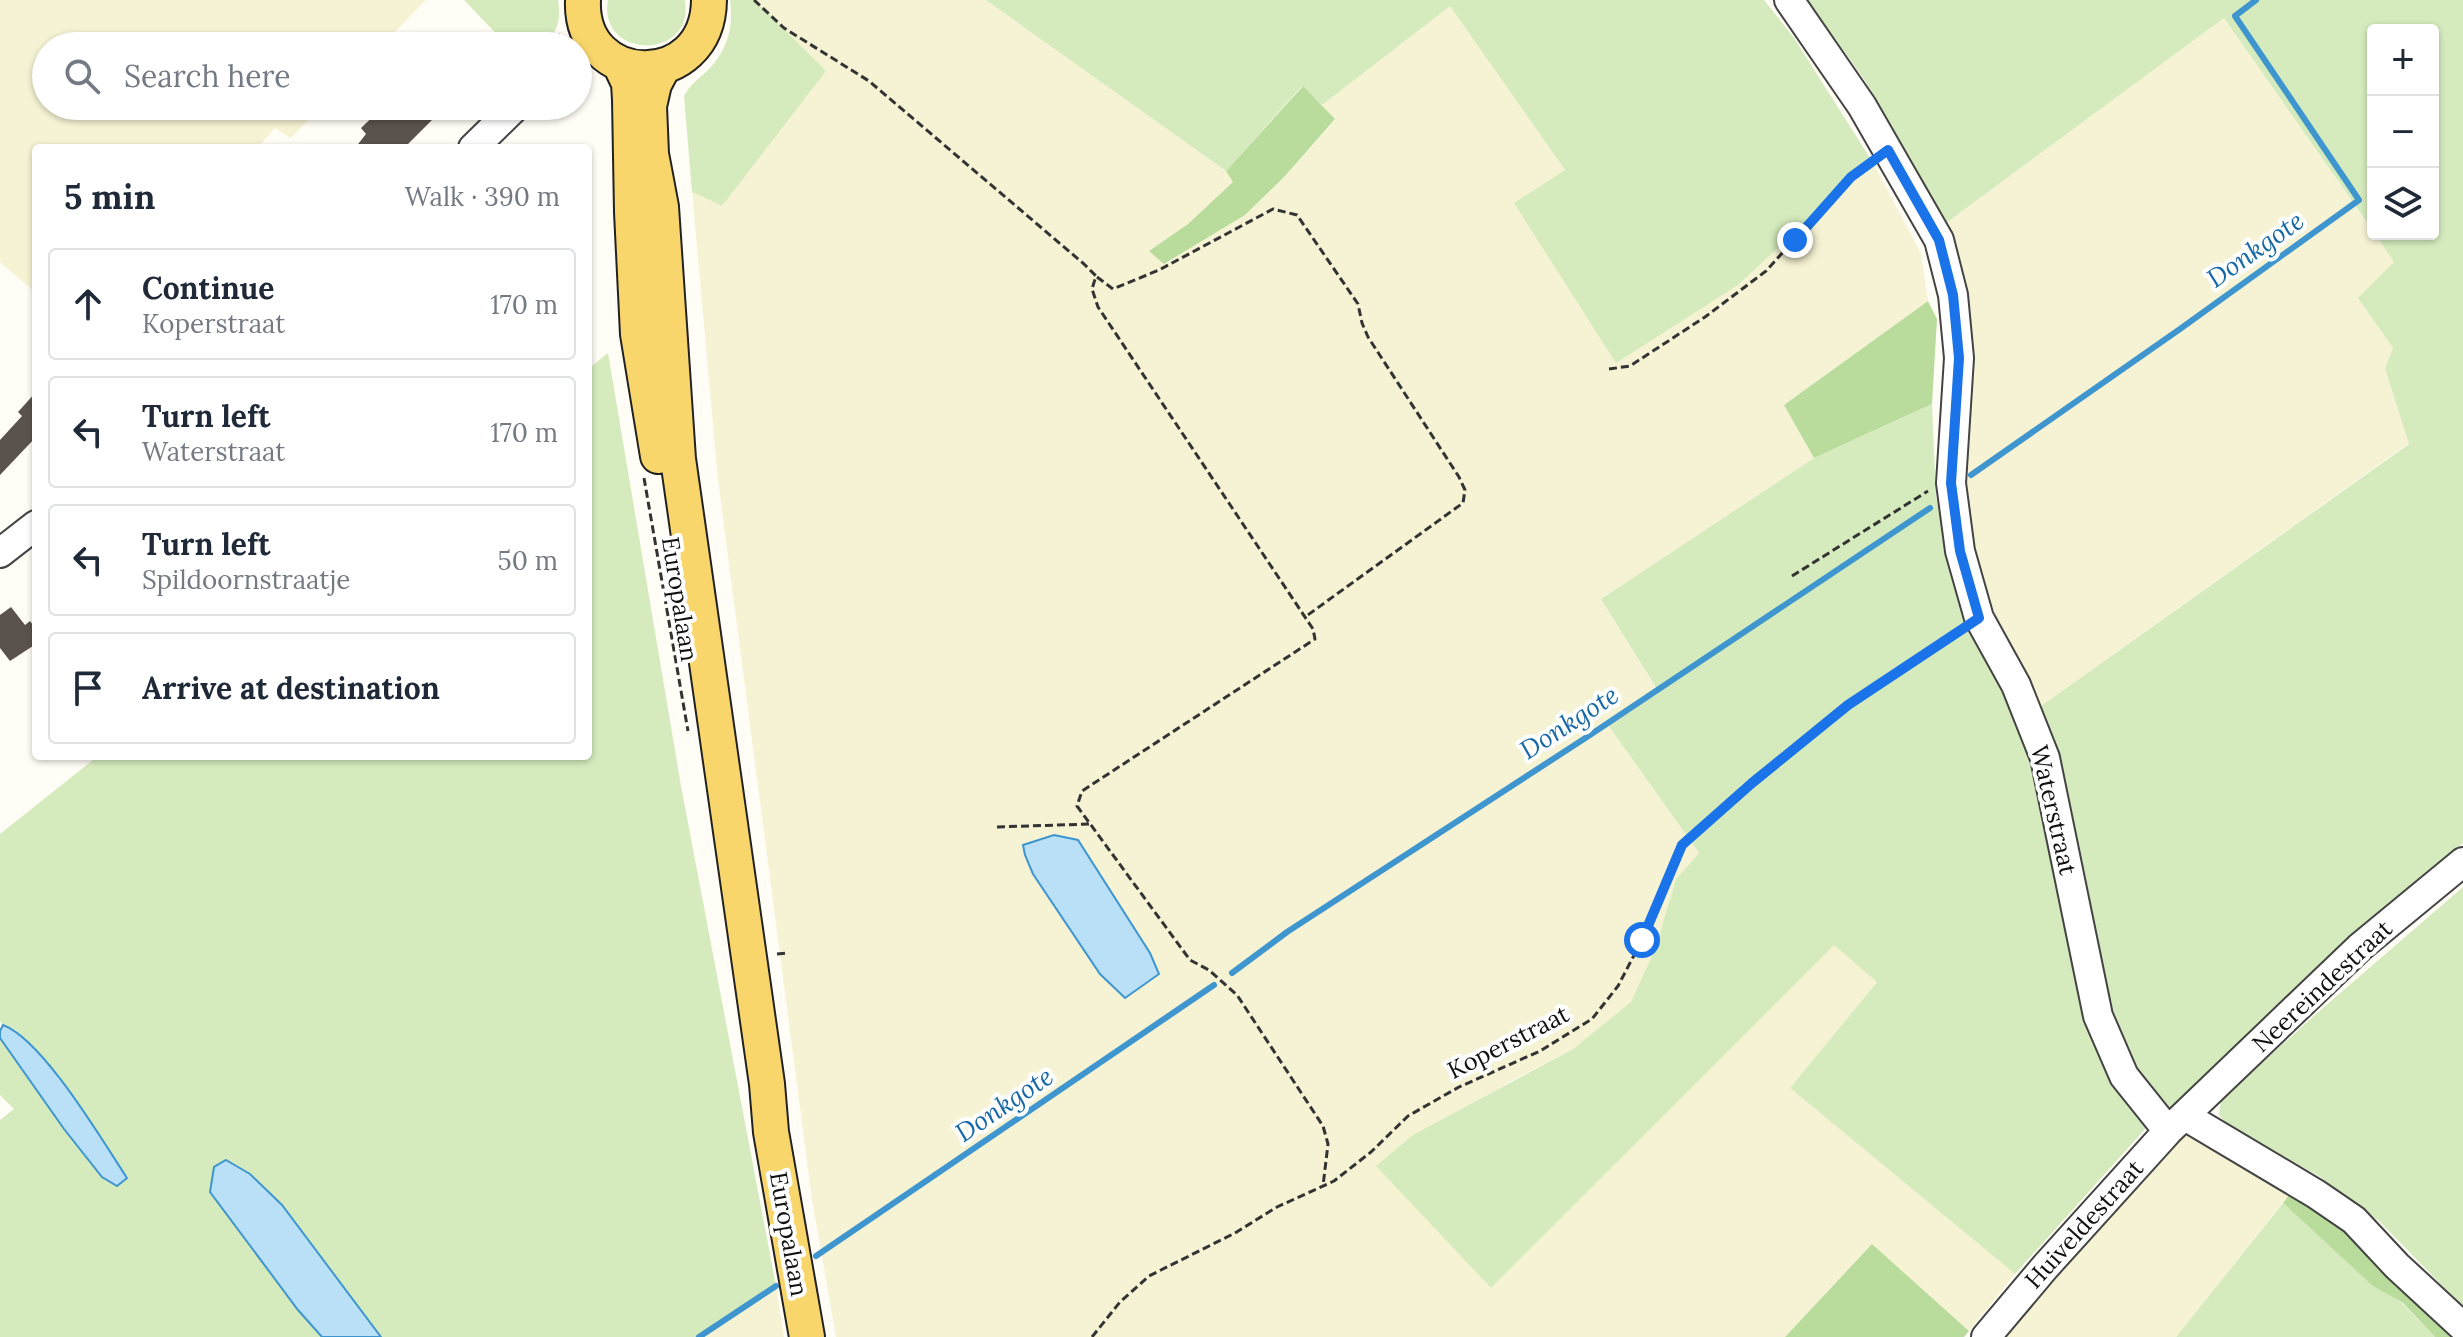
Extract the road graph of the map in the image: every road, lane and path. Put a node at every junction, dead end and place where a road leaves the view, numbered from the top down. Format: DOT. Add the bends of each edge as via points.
graph roads {
  1 [pos="583,0"];
  2 [pos="709,0"];
  3 [pos="754,0"];
  4 [pos="1789,0"];
  5 [pos="575,32"];
  6 [pos="592,50"];
  7 [pos="620,64"];
  8 [pos="663,67"];
  9 [pos="502,120"];
  10 [pos="477,144"];
  11 [pos="1888,150"];
  12 [pos="1096,276"];
  13 [pos="1609,369"];
  14 [pos="1951,477"];
  15 [pos="32,528"];
  16 [pos="0,553"];
  17 [pos="1792,576"];
  18 [pos="1305,617"];
  19 [pos="1979,618"];
  20 [pos="1089,824"];
  21 [pos="997,827"];
  22 [pos="2463,862"];
  23 [pos="2176,1123"];
  24 [pos="771,1132"];
  25 [pos="1323,1186"];
  26 [pos="2463,1327"];
  27 [pos="807,1337"];
  28 [pos="1092,1337"];
  29 [pos="1986,1337"];
  1 -- 5 [label="main road" via="584,19"];
  2 -- 8 [label="main road" via="698,43"];
  3 -- 12 [label="path" via="784,28 869,81"];
  4 -- 11 [label="street, Waterstraat"];
  6 -- 7 [label="main road"];
  7 -- 8 [label="main road"];
  7 -- 24 [label="main road, Europalaan" via="629,83 638,334 758,1087"];
  8 -- 24 [label="main road, Europalaan" via="649,106 678,459"];
  9 -- 10 [label="street"];
  11 -- 13 [label="path" via="1851,177 1766,271 1630,366"];
  11 -- 14 [label="street, Waterstraat" via="1939,240 1953,295 1959,358"];
  12 -- 18 [label="path" via="1092,289 1098,307"];
  12 -- 18 [label="path" via="1113,289 1273,209 1297,215 1358,304 1368,337 1459,477 1463,503"];
  14 -- 17 [label="path"];
  14 -- 19 [label="street, Waterstraat" via="1960,551"];
  15 -- 16 [label="street"];
  18 -- 20 [label="path" via="1315,639 1082,791 1077,806"];
  19 -- 23 [label="street, Waterstraat" via="2016,685 2045,758 2098,1016 2124,1076"];
  19 -- 25 [label="path, Koperstraat" via="1848,705 1682,845 1642,940 1618,986 1592,1019 1540,1051 1408,1116 1371,1152"];
  20 -- 21 [label="path"];
  20 -- 25 [label="path" via="1190,960 1237,995 1323,1126 1328,1144"];
  22 -- 23 [label="street, Neereindestraat" via="2360,947"];
  23 -- 26 [label="street, Waterstraat" via="2316,1194 2354,1220"];
  23 -- 29 [label="street, Huiveldestraat"];
  24 -- 27 [label="main road, Europalaan"];
  25 -- 28 [label="path, Koperstraat" via="1149,1276"];
}
